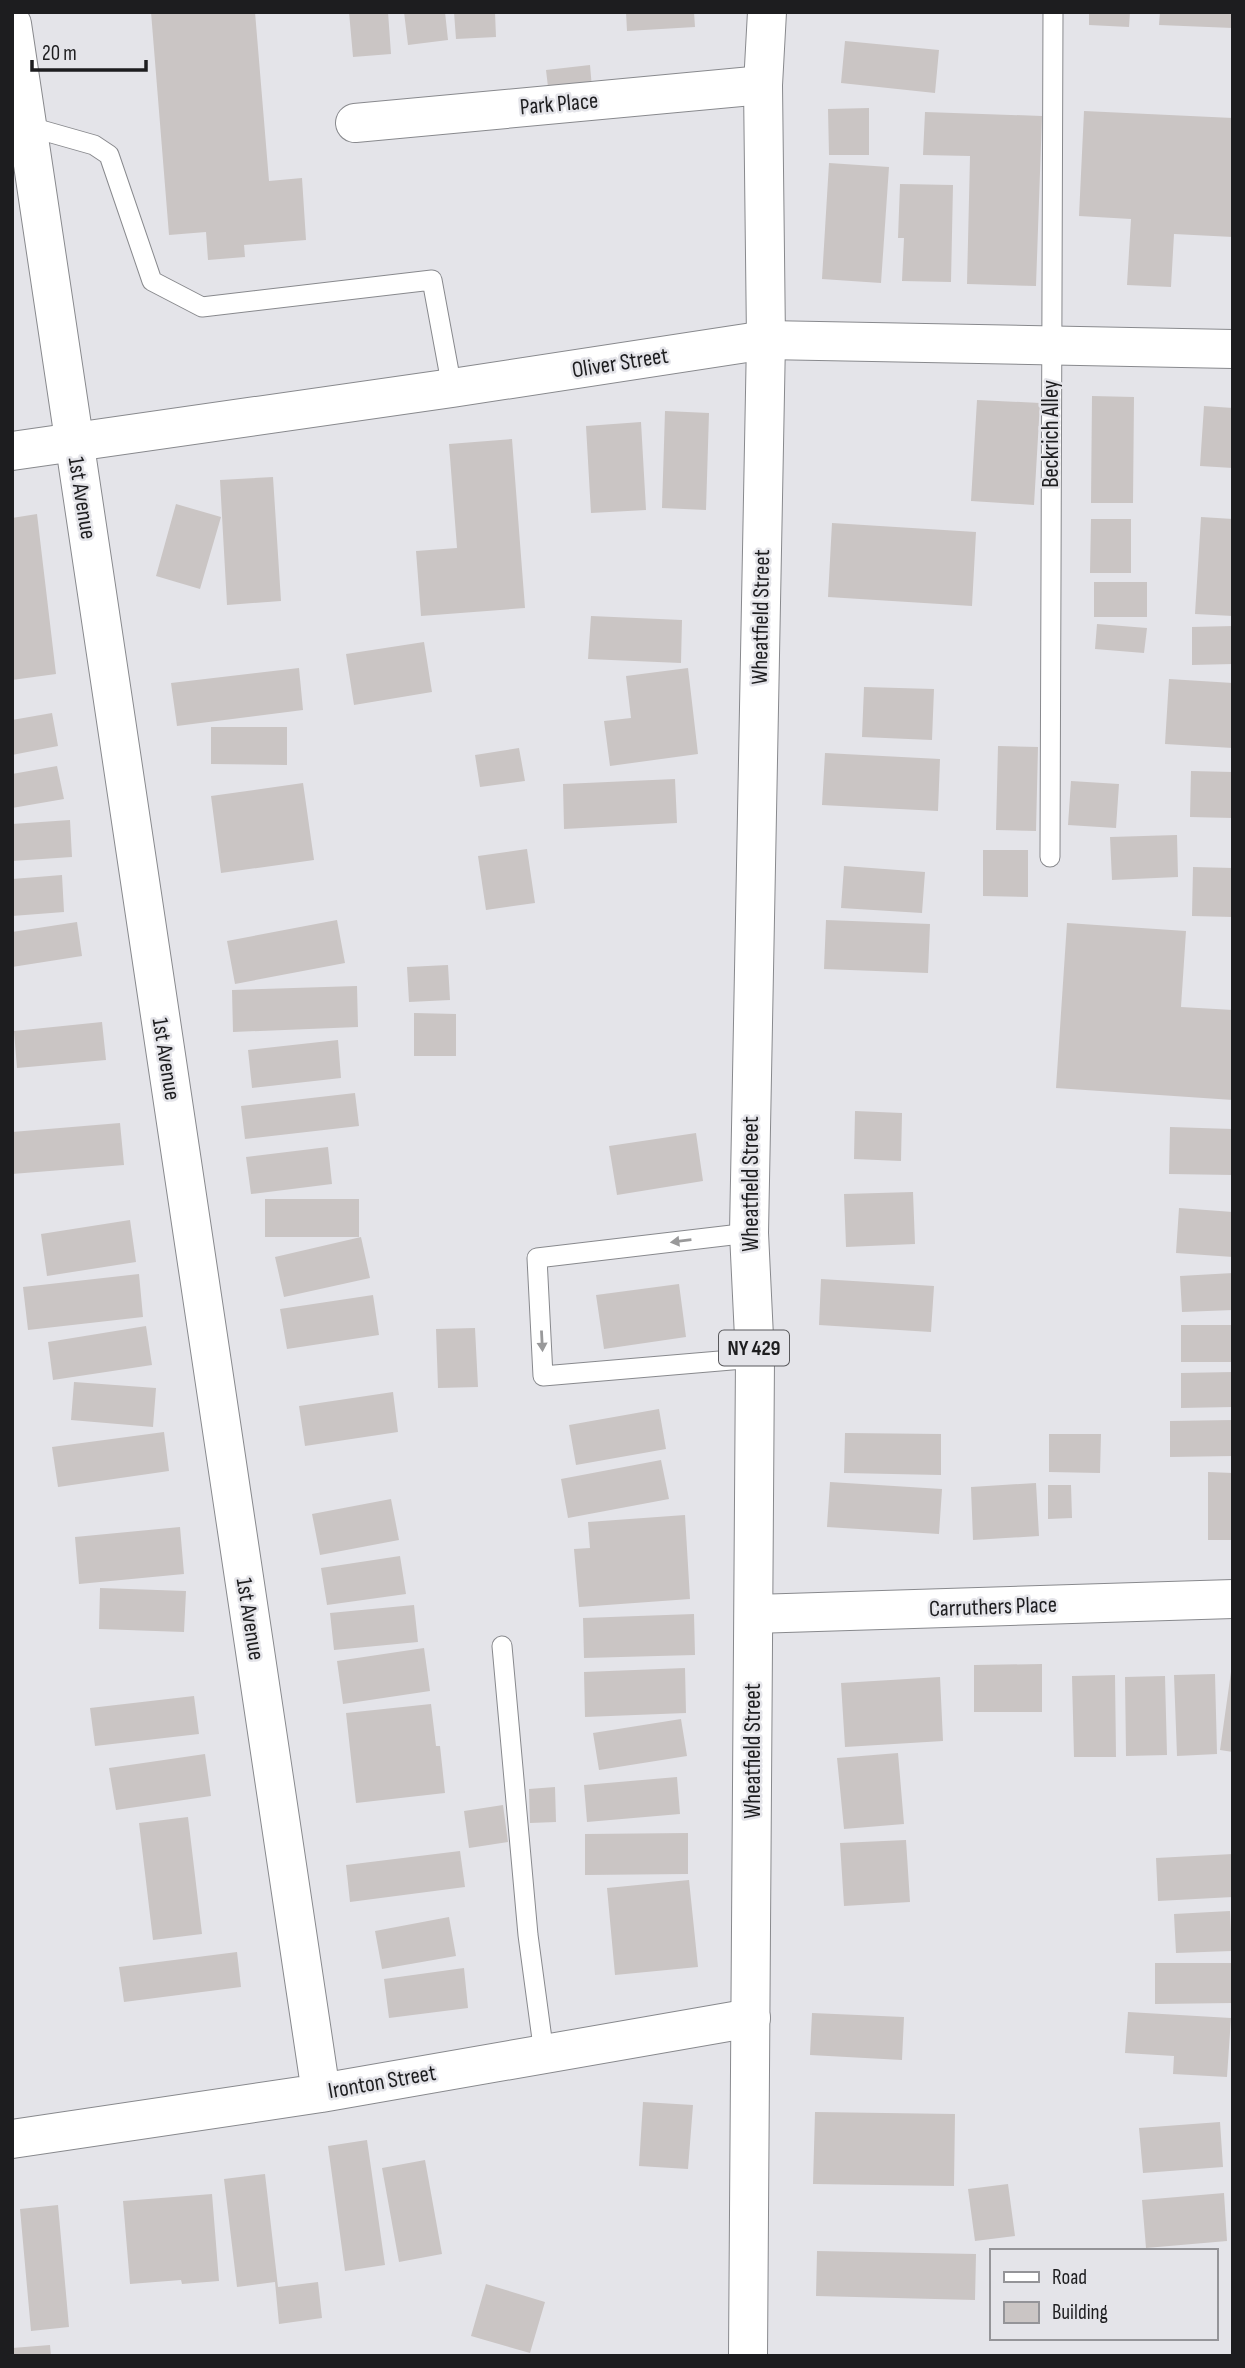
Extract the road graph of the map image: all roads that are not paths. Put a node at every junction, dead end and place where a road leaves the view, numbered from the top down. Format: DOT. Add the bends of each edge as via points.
graph roads {
  1 [pos="767,12"];
  2 [pos="1053,12"];
  3 [pos="12,24"];
  4 [pos="763,85"];
  5 [pos="355,123"];
  6 [pos="27,125"];
  7 [pos="766,340"];
  8 [pos="1052,345"];
  9 [pos="1233,349"];
  10 [pos="452,388"];
  11 [pos="74,442"];
  12 [pos="12,451"];
  13 [pos="1050,857"];
  14 [pos="749,1233"];
  15 [pos="755,1358"];
  16 [pos="1233,1599"];
  17 [pos="754,1614"];
  18 [pos="502,1646"];
  19 [pos="751,2018"];
  20 [pos="544,2054"];
  21 [pos="321,2093"];
  22 [pos="12,2139"];
  23 [pos="748,2356"];
  1 -- 4 [label="street, Wheatfield Street"];
  2 -- 8 [label="lane, Beckrich Alley"];
  3 -- 6 [label="street, 1st Avenue"];
  4 -- 5 [label="street, Park Place"];
  4 -- 7 [label="street, Wheatfield Street"];
  6 -- 10 [label="lane" via="94,145 109,155 152,281 202,307 432,279"];
  6 -- 11 [label="street, 1st Avenue"];
  7 -- 8 [label="street, Oliver Street"];
  7 -- 10 [label="street, Oliver Street"];
  7 -- 14 [label="street, Wheatfield Street / NY 429"];
  8 -- 9 [label="street, Oliver Street"];
  8 -- 13 [label="lane, Beckrich Alley"];
  10 -- 11 [label="street, Oliver Street"];
  11 -- 12 [label="street, Oliver Street"];
  11 -- 21 [label="street, 1st Avenue"];
  14 -- 15 [label="street, Wheatfield Street / NY 429"];
  14 -- 15 [label="lane, one-way" via="537,1258 543,1376"];
  15 -- 17 [label="street, Wheatfield Street / NY 429"];
  16 -- 17 [label="street, Carruthers Place"];
  17 -- 19 [label="street, Wheatfield Street / NY 429"];
  18 -- 20 [label="lane" via="528,1935"];
  19 -- 20 [label="street, Ironton Street"];
  19 -- 23 [label="street, Wheatfield Street / NY 429"];
  20 -- 21 [label="street, Ironton Street"];
  21 -- 22 [label="street, Ironton Street"];
}
